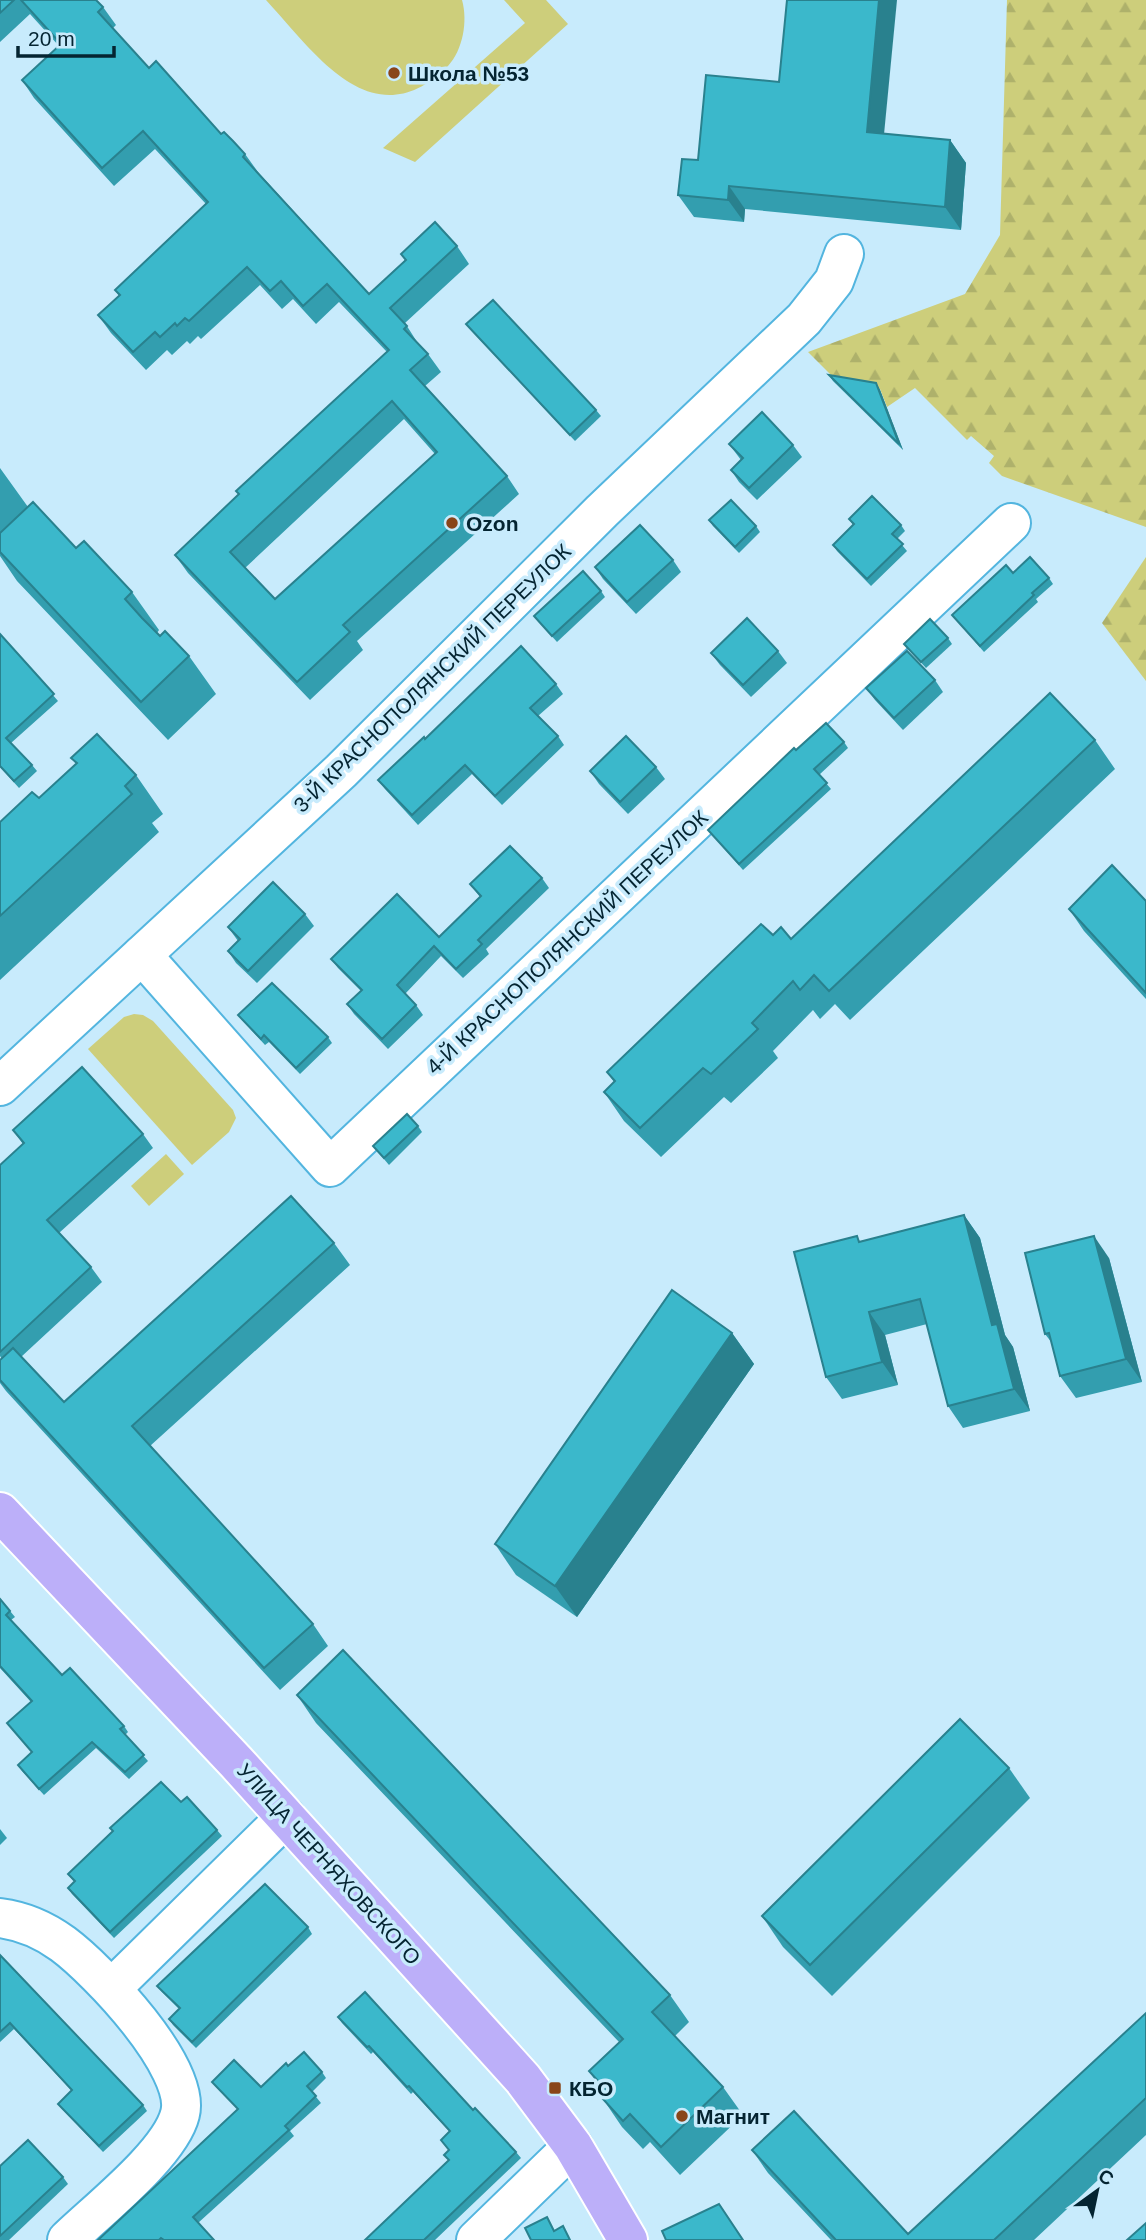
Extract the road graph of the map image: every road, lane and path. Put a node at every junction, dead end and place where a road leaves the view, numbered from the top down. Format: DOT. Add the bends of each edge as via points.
graph roads {
  1 [pos="845,254"];
  2 [pos="1011,523"];
  3 [pos="142,955"];
  4 [pos="0,1086"];
  5 [pos="0,1512"];
  6 [pos="286,1817"];
  7 [pos="0,1918"];
  8 [pos="111,1989"];
  9 [pos="573,2146"];
  10 [pos="67,2240"];
  11 [pos="476,2240"];
  12 [pos="628,2240"];
  1 -- 3 [label="street, 3-Й КРАСНОПОЛЯНСКИЙ ПЕРЕУЛОК" via="834,281 804,319 341,771"];
  2 -- 3 [label="street, 4-Й КРАСНОПОЛЯНСКИЙ ПЕРЕУЛОК" via="330,1167"];
  3 -- 4 [label="street, 3-Й КРАСНОПОЛЯНСКИЙ ПЕРЕУЛОК"];
  5 -- 6 [label="main road, УЛИЦА ЧЕРНЯХОВСКОГО"];
  6 -- 8 [label="street"];
  6 -- 9 [label="main road, УЛИЦА ЧЕРНЯХОВСКОГО" via="505,2059"];
  7 -- 8 [label="street" via="24,1921 63,1943"];
  8 -- 10 [label="street" via="160,2049 177,2084 181,2112 170,2137 152,2159"];
  9 -- 11 [label="street"];
  9 -- 12 [label="main road, УЛИЦА ЧЕРНЯХОВСКОГО"];
}
